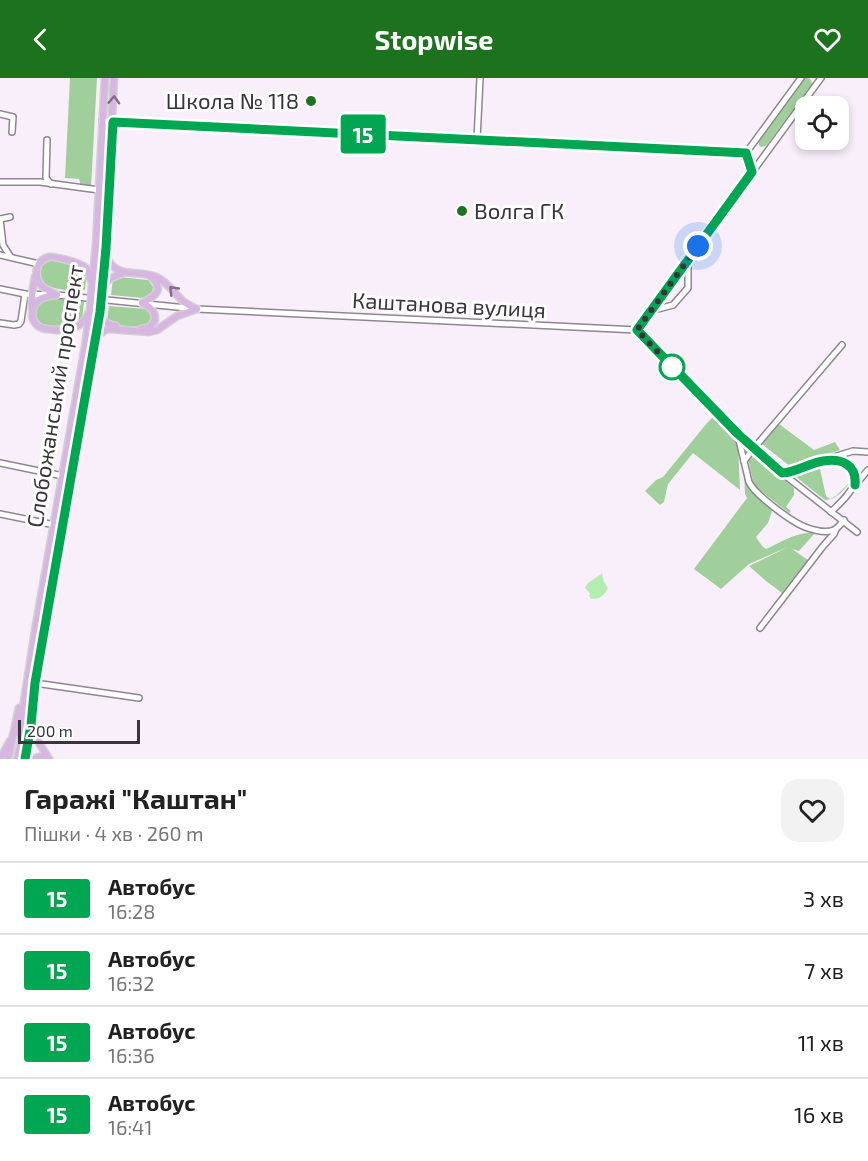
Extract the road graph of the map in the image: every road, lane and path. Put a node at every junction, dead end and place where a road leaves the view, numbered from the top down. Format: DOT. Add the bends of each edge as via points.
graph roads {
  1 [pos="105,78"];
  2 [pos="114,78"];
  3 [pos="480,78"];
  4 [pos="801,78"];
  5 [pos="811,78"];
  6 [pos="819,80"];
  7 [pos="0,114"];
  8 [pos="102,122"];
  9 [pos="113,122"];
  10 [pos="12,132"];
  11 [pos="47,140"];
  12 [pos="477,140"];
  13 [pos="746,153"];
  14 [pos="752,172"];
  15 [pos="0,182"];
  16 [pos="52,185"];
  17 [pos="99,190"];
  18 [pos="10,217"];
  19 [pos="0,219"];
  20 [pos="106,254"];
  21 [pos="0,255"];
  22 [pos="10,256"];
  23 [pos="688,259"];
  24 [pos="39,264"];
  25 [pos="125,272"];
  26 [pos="36,273"];
  27 [pos="148,274"];
  28 [pos="92,286"];
  29 [pos="103,288"];
  30 [pos="0,289"];
  31 [pos="29,294"];
  32 [pos="57,295"];
  33 [pos="142,303"];
  34 [pos="197,309"];
  35 [pos="90,311"];
  36 [pos="32,312"];
  37 [pos="100,312"];
  38 [pos="650,312"];
  39 [pos="0,323"];
  40 [pos="637,330"];
  41 [pos="96,338"];
  42 [pos="842,345"];
  43 [pos="738,434"];
  44 [pos="754,448"];
  45 [pos="868,452"];
  46 [pos="744,461"];
  47 [pos="823,461"];
  48 [pos="0,463"];
  49 [pos="868,470"];
  50 [pos="782,473"];
  51 [pos="63,476"];
  52 [pos="855,485"];
  53 [pos="831,512"];
  54 [pos="0,514"];
  55 [pos="844,520"];
  56 [pos="55,525"];
  57 [pos="836,529"];
  58 [pos="857,531"];
  59 [pos="760,628"];
  60 [pos="27,682"];
  61 [pos="35,683"];
  62 [pos="139,698"];
  63 [pos="31,725"];
  64 [pos="12,738"];
  65 [pos="0,759"];
  66 [pos="8,759"];
  67 [pos="16,759"];
  68 [pos="25,759"];
  69 [pos="33,759"];
  70 [pos="49,759"];
  1 -- 8 [label="main road, Слобожанський проспект"];
  9 -- 2 [label="main road, Слобожанський проспект, one-way"];
  3 -- 12 [label="street"];
  4 -- 13 [label="street"];
  5 -- 6 [label="street"];
  6 -- 14 [label="street"];
  7 -- 10 [label="street" via="13,117"];
  8 -- 9 [label="street"];
  8 -- 17 [label="main road, Слобожанський проспект"];
  9 -- 12 [label="street"];
  9 -- 20 [label="main road, Слобожанський проспект"];
  11 -- 16 [label="street" via="46,178"];
  12 -- 13 [label="street"];
  13 -- 14 [label="street"];
  14 -- 23 [label="street"];
  15 -- 16 [label="street"];
  16 -- 17 [label="street"];
  17 -- 28 [label="main road, Слобожанський проспект"];
  18 -- 19 [label="street"];
  19 -- 22 [label="street" via="3,245"];
  20 -- 25 [label="main road" via="111,266"];
  20 -- 29 [label="main road, Слобожанський проспект"];
  21 -- 22 [label="street"];
  22 -- 24 [label="street"];
  23 -- 38 [label="street"];
  23 -- 38 [label="street" via="688,288 673,305"];
  24 -- 26 [label="main road"];
  24 -- 28 [label="main road" via="52,257 82,265"];
  25 -- 27 [label="main road"];
  25 -- 29 [label="main road" via="109,279"];
  26 -- 31 [label="main road"];
  26 -- 32 [label="main road" via="41,286"];
  27 -- 33 [label="main road" via="156,281 158,290"];
  34 -- 27 [label="main road, one-way" via="163,280"];
  28 -- 35 [label="main road, Слобожанський проспект, bridge"];
  29 -- 37 [label="main road, Слобожанський проспект, bridge"];
  30 -- 31 [label="street, Каштанова вулиця"];
  31 -- 32 [label="street, Каштанова вулиця"];
  31 -- 36 [label="main road"];
  31 -- 39 [label="street" via="18,324"];
  32 -- 33 [label="street, Каштанова вулиця"];
  32 -- 36 [label="main road" via="39,299"];
  33 -- 34 [label="street, Каштанова вулиця"];
  33 -- 37 [label="main road" via="155,315 154,324 142,330 111,326"];
  34 -- 40 [label="street, Каштанова вулиця"];
  34 -- 41 [label="main road" via="177,316 157,330 109,329"];
  35 -- 36 [label="main road" via="80,325 65,330 42,329 35,324"];
  35 -- 51 [label="main road, Слобожанський проспект"];
  37 -- 41 [label="main road, Слобожанський проспект"];
  38 -- 40 [label="street"];
  40 -- 43 [label="street"];
  41 -- 61 [label="main road, Слобожанський проспект"];
  42 -- 44 [label="street"];
  43 -- 44 [label="street"];
  43 -- 46 [label="street"];
  44 -- 46 [label="street"];
  44 -- 50 [label="street"];
  45 -- 47 [label="street" via="843,453"];
  46 -- 57 [label="street" via="752,489 759,495 805,527 826,532"];
  47 -- 50 [label="street"];
  47 -- 52 [label="street" via="848,464 856,478"];
  48 -- 51 [label="street"];
  49 -- 52 [label="street"];
  50 -- 53 [label="street"];
  51 -- 56 [label="main road, Слобожанський проспект"];
  52 -- 53 [label="street"];
  53 -- 55 [label="street"];
  54 -- 56 [label="street"];
  55 -- 57 [label="street"];
  55 -- 58 [label="street"];
  56 -- 60 [label="main road, Слобожанський проспект"];
  57 -- 59 [label="street"];
  60 -- 64 [label="main road, Слобожанський проспект"];
  60 -- 67 [label="main road, Слобожанський проспект"];
  61 -- 62 [label="street"];
  61 -- 63 [label="main road, Слобожанський проспект"];
  61 -- 67 [label="main road, Слобожанський проспект"];
  63 -- 68 [label="main road, Слобожанський проспект"];
  63 -- 70 [label="main road"];
  64 -- 65 [label="main road"];
  64 -- 66 [label="main road, Слобожанський проспект"];
  69 -- 70 [label="main road"];
}
